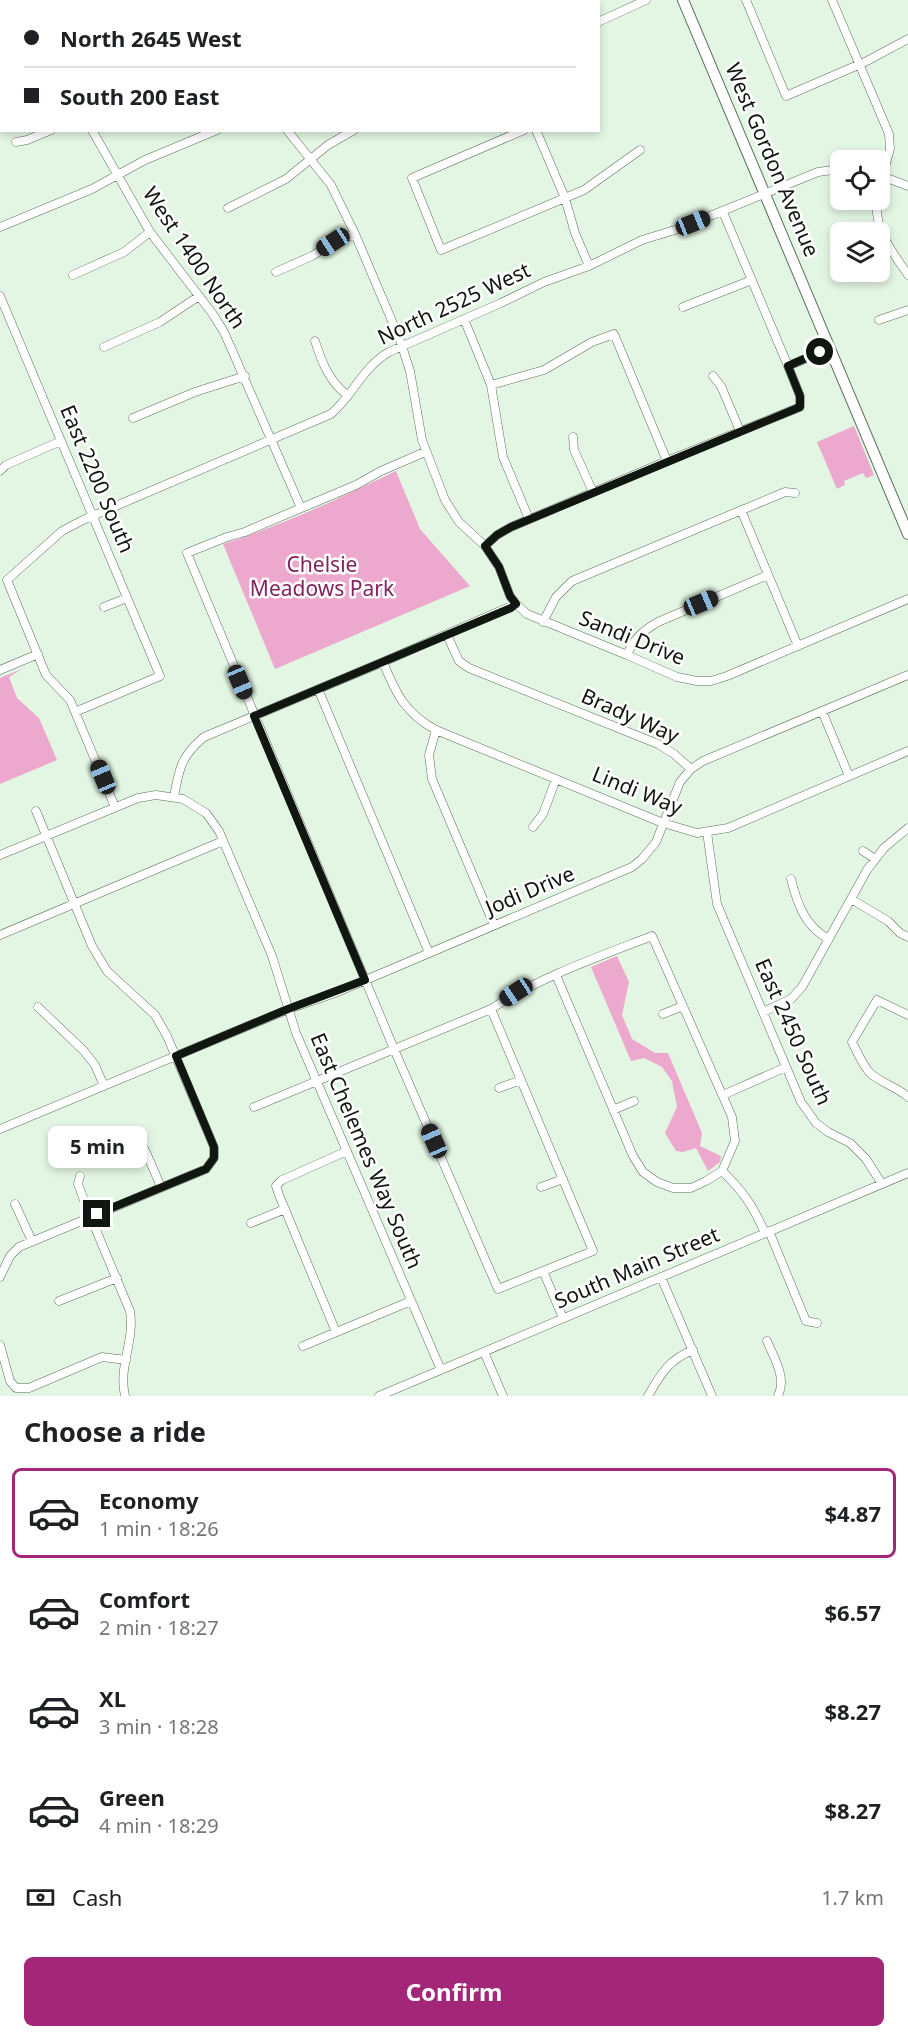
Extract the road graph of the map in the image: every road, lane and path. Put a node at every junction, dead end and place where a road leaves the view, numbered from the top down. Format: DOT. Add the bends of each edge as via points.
graph roads {
  1 [pos="646,0"];
  2 [pos="683,0"];
  3 [pos="746,0"];
  4 [pos="832,0"];
  5 [pos="600,21"];
  6 [pos="908,39"];
  7 [pos="859,64"];
  8 [pos="46,132"];
  9 [pos="93,132"];
  10 [pos="212,132"];
  11 [pos="289,132"];
  12 [pos="351,132"];
  13 [pos="519,132"];
  14 [pos="537,132"];
  15 [pos="16,142"];
  16 [pos="640,150"];
  17 [pos="890,150"];
  18 [pos="312,159"];
  19 [pos="830,170"];
  20 [pos="118,175"];
  21 [pos="890,179"];
  22 [pos="908,186"];
  23 [pos="765,194"];
  24 [pos="565,198"];
  25 [pos="228,208"];
  26 [pos="878,210"];
  27 [pos="723,212"];
  28 [pos="0,228"];
  29 [pos="150,232"];
  30 [pos="355,234"];
  31 [pos="589,266"];
  32 [pos="276,272"];
  33 [pos="908,274"];
  34 [pos="74,275"];
  35 [pos="752,280"];
  36 [pos="0,296"];
  37 [pos="199,296"];
  38 [pos="2,306"];
  39 [pos="684,307"];
  40 [pos="908,310"];
  41 [pos="464,319"];
  42 [pos="879,320"];
  43 [pos="315,341"];
  44 [pos="402,346"];
  45 [pos="104,347"];
  46 [pos="829,349"];
  47 [pos="788,366"];
  48 [pos="245,376"];
  49 [pos="713,376"];
  50 [pos="491,385"];
  51 [pos="348,396"];
  52 [pos="133,418"];
  53 [pos="741,431"];
  54 [pos="573,436"];
  55 [pos="272,440"];
  56 [pos="61,441"];
  57 [pos="425,452"];
  58 [pos="667,461"];
  59 [pos="0,471"];
  60 [pos="592,492"];
  61 [pos="795,493"];
  62 [pos="301,508"];
  63 [pos="741,510"];
  64 [pos="92,516"];
  65 [pos="529,519"];
  66 [pos="908,534"];
  67 [pos="485,546"];
  68 [pos="768,575"];
  69 [pos="127,598"];
  70 [pos="908,599"];
  71 [pos="516,604"];
  72 [pos="104,607"];
  73 [pos="543,622"];
  74 [pos="447,635"];
  75 [pos="798,646"];
  76 [pos="38,654"];
  77 [pos="627,655"];
  78 [pos="383,662"];
  79 [pos="0,670"];
  80 [pos="908,675"];
  81 [pos="318,689"];
  82 [pos="822,711"];
  83 [pos="75,712"];
  84 [pos="254,716"];
  85 [pos="436,730"];
  86 [pos="908,751"];
  87 [pos="691,769"];
  88 [pos="849,776"];
  89 [pos="556,779"];
  90 [pos="174,797"];
  91 [pos="115,807"];
  92 [pos="36,811"];
  93 [pos="663,823"];
  94 [pos="534,827"];
  95 [pos="908,828"];
  96 [pos="708,832"];
  97 [pos="46,836"];
  98 [pos="222,841"];
  99 [pos="863,851"];
  100 [pos="0,855"];
  101 [pos="875,859"];
  102 [pos="791,879"];
  103 [pos="851,899"];
  104 [pos="74,904"];
  105 [pos="494,925"];
  106 [pos="0,935"];
  107 [pos="908,937"];
  108 [pos="828,939"];
  109 [pos="429,953"];
  110 [pos="556,975"];
  111 [pos="365,980"];
  112 [pos="683,1006"];
  113 [pos="38,1007"];
  114 [pos="491,1008"];
  115 [pos="288,1009"];
  116 [pos="763,1012"];
  117 [pos="663,1014"];
  118 [pos="908,1015"];
  119 [pos="394,1049"];
  120 [pos="176,1056"];
  121 [pos="786,1067"];
  122 [pos="521,1080"];
  123 [pos="317,1081"];
  124 [pos="104,1086"];
  125 [pos="499,1088"];
  126 [pos="723,1095"];
  127 [pos="908,1097"];
  128 [pos="634,1101"];
  129 [pos="254,1107"];
  130 [pos="614,1110"];
  131 [pos="0,1129"];
  132 [pos="146,1150"];
  133 [pos="347,1151"];
  134 [pos="722,1171"];
  135 [pos="908,1173"];
  136 [pos="80,1176"];
  137 [pos="563,1179"];
  138 [pos="882,1184"];
  139 [pos="161,1187"];
  140 [pos="541,1187"];
  141 [pos="15,1204"];
  142 [pos="285,1209"];
  143 [pos="90,1217"];
  144 [pos="251,1223"];
  145 [pos="767,1232"];
  146 [pos="32,1241"];
  147 [pos="543,1271"];
  148 [pos="0,1277"];
  149 [pos="661,1277"];
  150 [pos="117,1278"];
  151 [pos="59,1301"];
  152 [pos="411,1301"];
  153 [pos="563,1318"];
  154 [pos="817,1323"];
  155 [pos="336,1332"];
  156 [pos="767,1341"];
  157 [pos="0,1345"];
  158 [pos="303,1346"];
  159 [pos="693,1350"];
  160 [pos="484,1352"];
  161 [pos="126,1360"];
  162 [pos="441,1370"];
  163 [pos="125,1396"];
  164 [pos="379,1396"];
  165 [pos="503,1396"];
  166 [pos="648,1396"];
  167 [pos="712,1396"];
  168 [pos="778,1396"];
  1 -- 5 [label="street"];
  2 -- 23 [label="main road, West Gordon Avenue"];
  3 -- 7 [label="street" via="786,96"];
  4 -- 7 [label="street"];
  6 -- 7 [label="street"];
  7 -- 17 [label="street" via="889,134"];
  8 -- 15 [label="street"];
  9 -- 20 [label="street, West 1400 North"];
  10 -- 20 [label="street"];
  11 -- 18 [label="street"];
  12 -- 18 [label="street"];
  13 -- 24 [label="street" via="412,178 441,250"];
  14 -- 24 [label="street"];
  16 -- 24 [label="street" via="590,186"];
  18 -- 25 [label="street" via="286,179"];
  18 -- 30 [label="street" via="331,184"];
  19 -- 23 [label="street, North 2525 West"];
  20 -- 28 [label="street"];
  20 -- 29 [label="street, West 1400 North"];
  21 -- 22 [label="street"];
  23 -- 27 [label="street, North 2525 West"];
  23 -- 46 [label="main road, West Gordon Avenue"];
  24 -- 31 [label="street"];
  26 -- 33 [label="street" via="884,239"];
  27 -- 31 [label="street, North 2525 West" via="642,240"];
  27 -- 35 [label="street"];
  29 -- 34 [label="street" via="124,252"];
  29 -- 37 [label="street, West 1400 North"];
  30 -- 32 [label="street"];
  30 -- 44 [label="street"];
  31 -- 41 [label="street, North 2525 West"];
  35 -- 39 [label="street"];
  35 -- 47 [label="street"];
  36 -- 38 [label="street, East 2200 South"];
  37 -- 45 [label="street" via="160,322"];
  37 -- 48 [label="street, West 1400 North" via="225,332"];
  38 -- 56 [label="street, East 2200 South"];
  40 -- 42 [label="street"];
  41 -- 44 [label="street, North 2525 West"];
  41 -- 50 [label="street"];
  43 -- 51 [label="street" via="333,382"];
  44 -- 51 [label="street, North 2525 West" via="375,361"];
  44 -- 57 [label="street"];
  46 -- 47 [label="street"];
  46 -- 66 [label="main road, West Gordon Avenue"];
  47 -- 53 [label="street" via="800,396 800,407"];
  48 -- 52 [label="street"];
  48 -- 55 [label="street, West 1400 North"];
  49 -- 53 [label="street"];
  50 -- 58 [label="street" via="544,370 614,334"];
  50 -- 65 [label="street" via="503,457"];
  51 -- 55 [label="street, North 2525 West" via="331,414"];
  53 -- 58 [label="street"];
  54 -- 60 [label="street" via="574,450"];
  55 -- 62 [label="street, West 1400 North"];
  55 -- 64 [label="street, North 2525 West"];
  56 -- 59 [label="street"];
  56 -- 64 [label="street, East 2200 South"];
  57 -- 62 [label="street"];
  57 -- 67 [label="street" via="459,522"];
  58 -- 60 [label="street"];
  60 -- 65 [label="street"];
  61 -- 63 [label="street" via="785,492"];
  62 -- 84 [label="street" via="187,554"];
  63 -- 68 [label="street"];
  63 -- 73 [label="street" via="572,581 556,597"];
  64 -- 69 [label="street, East 2200 South"];
  64 -- 76 [label="street, North 2525 West" via="62,531 7,580"];
  65 -- 67 [label="street"];
  67 -- 71 [label="street"];
  68 -- 75 [label="street"];
  68 -- 77 [label="street" via="658,622 634,641"];
  69 -- 72 [label="street"];
  69 -- 83 [label="street, East 2200 South" via="160,676"];
  70 -- 75 [label="street, Sandi Drive"];
  71 -- 73 [label="street, Sandi Drive" via="527,615"];
  71 -- 74 [label="street"];
  73 -- 77 [label="street, Sandi Drive"];
  74 -- 78 [label="street"];
  74 -- 87 [label="street, Brady Way" via="459,661 469,668 658,744"];
  75 -- 77 [label="street, Sandi Drive" via="711,681 677,677"];
  76 -- 79 [label="street"];
  76 -- 83 [label="street" via="46,675 64,692"];
  78 -- 81 [label="street"];
  78 -- 85 [label="street, Lindi Way" via="393,688 410,712"];
  80 -- 82 [label="street, Brady Way"];
  81 -- 84 [label="street"];
  81 -- 109 [label="street"];
  82 -- 87 [label="street, Brady Way"];
  82 -- 88 [label="street"];
  83 -- 91 [label="street"];
  84 -- 90 [label="street" via="204,737 189,749 179,769"];
  84 -- 111 [label="street"];
  85 -- 89 [label="street, Lindi Way"];
  85 -- 105 [label="street" via="429,755 432,779"];
  86 -- 88 [label="street, Lindi Way"];
  87 -- 93 [label="street, Jodi Drive" via="680,783"];
  88 -- 96 [label="street, Lindi Way" via="728,828"];
  89 -- 93 [label="street, Lindi Way"];
  89 -- 94 [label="street"];
  90 -- 91 [label="street" via="147,796"];
  90 -- 98 [label="street, East Chelemes Way South" via="206,813"];
  91 -- 97 [label="street"];
  92 -- 97 [label="street"];
  93 -- 96 [label="street, Lindi Way" via="697,833"];
  93 -- 105 [label="street, Jodi Drive" via="650,850 633,867"];
  95 -- 101 [label="street"];
  96 -- 116 [label="street, East 2450 South" via="717,904"];
  97 -- 100 [label="street"];
  97 -- 104 [label="street"];
  98 -- 104 [label="street"];
  98 -- 115 [label="street, East Chelemes Way South" via="269,948"];
  99 -- 101 [label="street"];
  101 -- 103 [label="street"];
  102 -- 108 [label="street" via="807,922"];
  103 -- 107 [label="street"];
  103 -- 108 [label="street"];
  104 -- 106 [label="street"];
  104 -- 120 [label="street" via="103,965 155,1016"];
  105 -- 109 [label="street, Jodi Drive"];
  108 -- 116 [label="street" via="802,987 791,999"];
  109 -- 111 [label="street, Jodi Drive"];
  110 -- 112 [label="street" via="652,936"];
  110 -- 114 [label="street"];
  110 -- 130 [label="street"];
  111 -- 115 [label="street, Jodi Drive"];
  111 -- 119 [label="street"];
  112 -- 117 [label="street"];
  112 -- 126 [label="street"];
  113 -- 124 [label="street" via="84,1051"];
  114 -- 119 [label="street"];
  114 -- 122 [label="street"];
  115 -- 120 [label="street, Jodi Drive"];
  115 -- 123 [label="street, East Chelemes Way South"];
  116 -- 121 [label="street, East 2450 South"];
  118 -- 127 [label="street" via="877,999 852,1042 872,1074"];
  119 -- 123 [label="street"];
  119 -- 147 [label="street" via="498,1289"];
  120 -- 124 [label="street, Jodi Drive"];
  120 -- 139 [label="street" via="214,1147 214,1158 206,1169"];
  121 -- 126 [label="street"];
  121 -- 138 [label="street, East 2450 South" via="807,1113 828,1132 850,1143"];
  122 -- 125 [label="street"];
  122 -- 137 [label="street"];
  123 -- 129 [label="street"];
  123 -- 133 [label="street, East Chelemes Way South"];
  124 -- 131 [label="street, Jodi Drive"];
  126 -- 134 [label="street" via="732,1117 735,1141"];
  128 -- 130 [label="street"];
  130 -- 134 [label="street" via="633,1156 643,1172 657,1182 673,1188 691,1188"];
  132 -- 139 [label="street"];
  133 -- 142 [label="street" via="282,1180 276,1186"];
  133 -- 152 [label="street, East Chelemes Way South"];
  134 -- 145 [label="street" via="740,1188"];
  135 -- 138 [label="street, South Main Street"];
  136 -- 143 [label="street" via="78,1184"];
  137 -- 140 [label="street"];
  137 -- 147 [label="street" via="593,1251"];
  138 -- 145 [label="street, South Main Street"];
  139 -- 143 [label="street"];
  141 -- 146 [label="street"];
  142 -- 144 [label="street"];
  142 -- 155 [label="street"];
  143 -- 146 [label="street"];
  143 -- 150 [label="street"];
  145 -- 149 [label="street, South Main Street"];
  145 -- 154 [label="street" via="806,1321"];
  146 -- 148 [label="street" via="19,1246 10,1256"];
  147 -- 153 [label="street"];
  149 -- 153 [label="street, South Main Street"];
  149 -- 159 [label="street"];
  150 -- 151 [label="street"];
  150 -- 161 [label="street" via="132,1326"];
  152 -- 155 [label="street"];
  152 -- 162 [label="street, East Chelemes Way South"];
  153 -- 160 [label="street, South Main Street"];
  155 -- 158 [label="street"];
  156 -- 168 [label="street" via="781,1375"];
  157 -- 161 [label="street" via="16,1388 29,1388 102,1357"];
  159 -- 166 [label="street" via="677,1356"];
  159 -- 167 [label="street"];
  160 -- 162 [label="street, South Main Street"];
  160 -- 165 [label="street"];
  161 -- 163 [label="street" via="122,1377"];
  162 -- 164 [label="street, South Main Street"];
}
